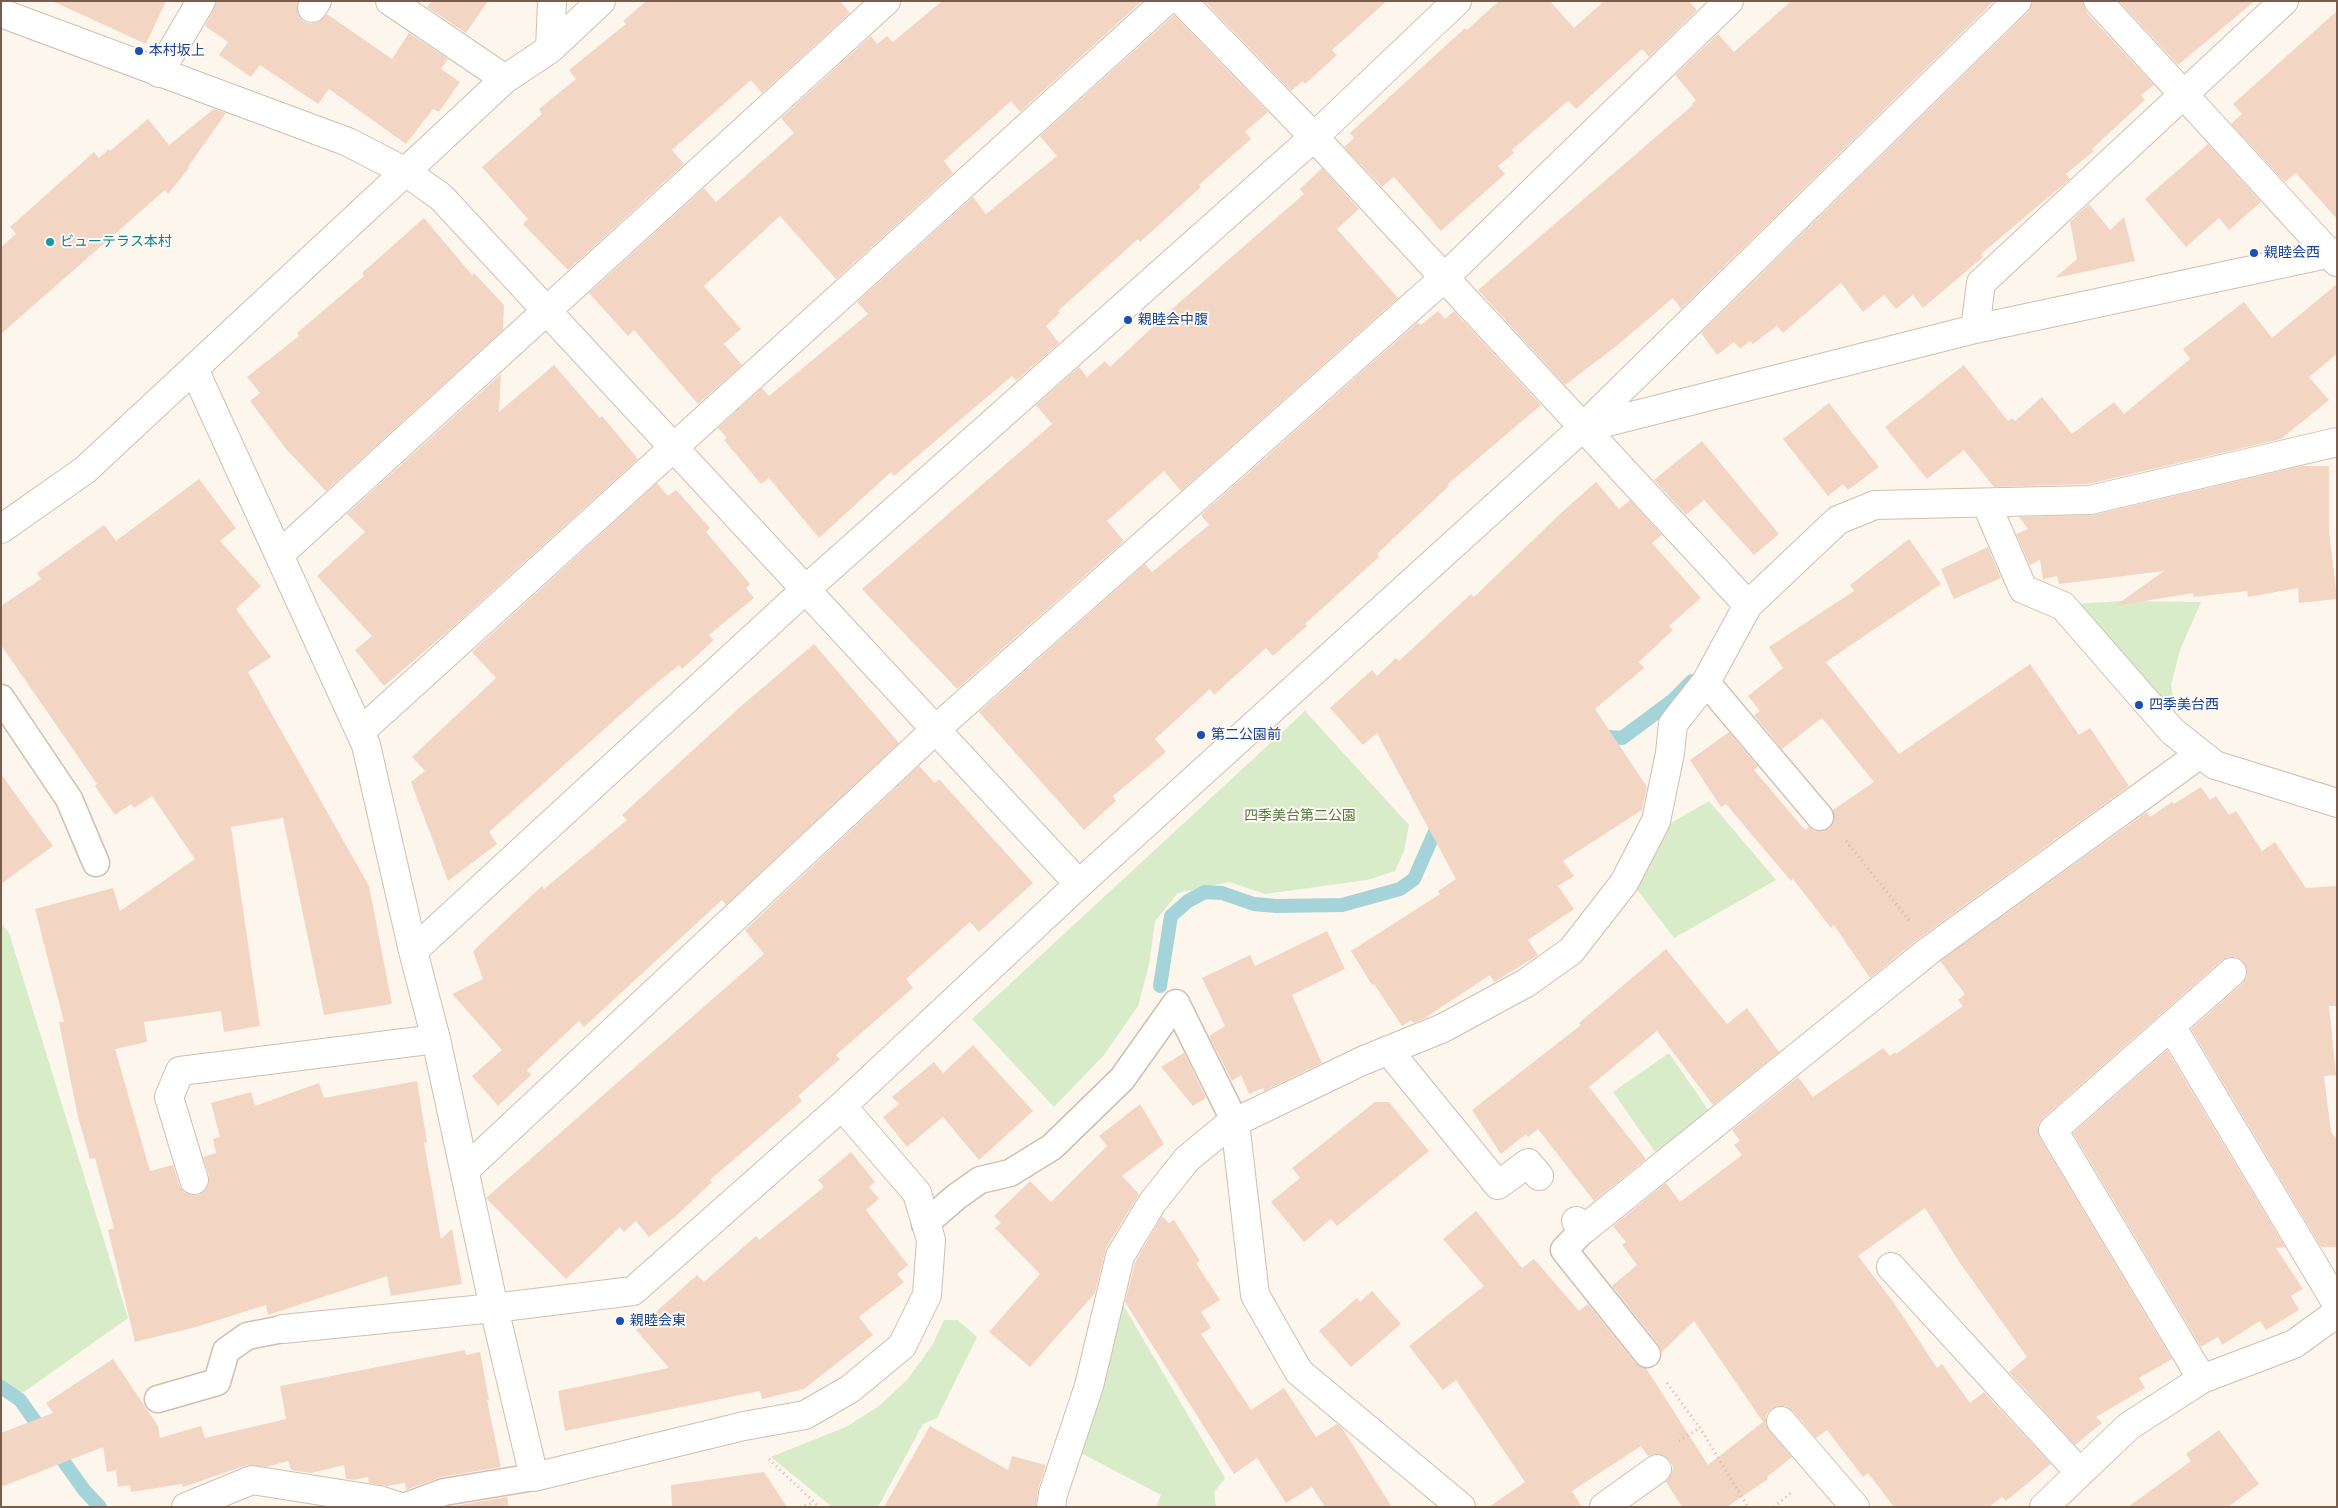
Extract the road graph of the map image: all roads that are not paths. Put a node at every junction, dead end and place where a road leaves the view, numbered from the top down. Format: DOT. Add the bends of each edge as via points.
graph roads {
  1 [pos="201,1"];
  2 [pos="390,1"];
  3 [pos="552,1"];
  4 [pos="601,1"];
  5 [pos="886,1"];
  6 [pos="1166,1"];
  7 [pos="1182,1"];
  8 [pos="1457,1"];
  9 [pos="1729,1"];
  10 [pos="2017,1"];
  11 [pos="2098,1"];
  12 [pos="2284,1"];
  13 [pos="1,13"];
  14 [pos="550,49"];
  15 [pos="159,72"];
  16 [pos="505,78"];
  17 [pos="2184,94"];
  18 [pos="1314,137"];
  19 [pos="406,172"];
  20 [pos="2334,256"];
  21 [pos="1444,278"];
  22 [pos="545,310"];
  23 [pos="1975,329"];
  24 [pos="194,369"];
  25 [pos="1582,428"];
  26 [pos="2337,442"];
  27 [pos="674,448"];
  28 [pos="1986,503"];
  29 [pos="1,529"];
  30 [pos="280,554"];
  31 [pos="805,590"];
  32 [pos="1748,605"];
  33 [pos="1706,682"];
  34 [pos="1,698"];
  35 [pos="935,730"];
  36 [pos="360,732"];
  37 [pos="2200,754"];
  38 [pos="2337,803"];
  39 [pos="1820,817"];
  40 [pos="96,863"];
  41 [pos="1080,884"];
  42 [pos="413,951"];
  43 [pos="2232,972"];
  44 [pos="2171,1026"];
  45 [pos="436,1039"];
  46 [pos="1388,1050"];
  47 [pos="842,1106"];
  48 [pos="1235,1122"];
  49 [pos="465,1170"];
  50 [pos="1539,1176"];
  51 [pos="194,1180"];
  52 [pos="925,1224"];
  53 [pos="1580,1226"];
  54 [pos="1891,1267"];
  55 [pos="2337,1304"];
  56 [pos="494,1308"];
  57 [pos="2337,1313"];
  58 [pos="283,1329"];
  59 [pos="1647,1354"];
  60 [pos="2202,1379"];
  61 [pos="158,1399"];
  62 [pos="1781,1421"];
  63 [pos="1657,1469"];
  64 [pos="2080,1473"];
  65 [pos="534,1477"];
  66 [pos="186,1507"];
  67 [pos="403,1507"];
  68 [pos="1051,1507"];
  69 [pos="1461,1507"];
  70 [pos="1604,1507"];
  71 [pos="1855,1507"];
  72 [pos="2044,1507"];
  1 -- 15 [label="street"];
  2 -- 16 [label="street"];
  3 -- 14 [label="street"];
  4 -- 14 [label="street"];
  5 -- 22 [label="street"];
  6 -- 27 [label="street"];
  7 -- 18 [label="street"];
  8 -- 18 [label="street"];
  9 -- 21 [label="street"];
  10 -- 25 [label="street"];
  11 -- 17 [label="street"];
  12 -- 17 [label="street"];
  13 -- 15 [label="street"];
  14 -- 16 [label="street"];
  15 -- 19 [label="street" via="348,142"];
  16 -- 19 [label="street"];
  17 -- 20 [label="street"];
  17 -- 23 [label="street" via="1981,282"];
  18 -- 21 [label="street"];
  18 -- 31 [label="street"];
  19 -- 22 [label="street" via="441,197"];
  19 -- 24 [label="street"];
  20 -- 23 [label="street"];
  21 -- 25 [label="street"];
  21 -- 35 [label="street"];
  22 -- 27 [label="street"];
  22 -- 30 [label="street"];
  23 -- 25 [label="street"];
  24 -- 29 [label="street" via="85,470"];
  24 -- 30 [label="street"];
  25 -- 32 [label="street"];
  25 -- 41 [label="street"];
  26 -- 28 [label="street" via="2090,500"];
  27 -- 31 [label="street"];
  27 -- 36 [label="street"];
  28 -- 32 [label="street" via="1875,505 1838,520"];
  28 -- 37 [label="street" via="2023,589 2063,606 2172,731"];
  30 -- 36 [label="street"];
  31 -- 35 [label="street"];
  31 -- 42 [label="street"];
  32 -- 33 [label="street"];
  33 -- 39 [label="lane"];
  33 -- 46 [label="street" via="1673,724 1656,821 1624,883 1571,951 1526,983 1460,1019"];
  34 -- 40 [label="lane" via="69,799"];
  35 -- 41 [label="street"];
  35 -- 49 [label="street"];
  36 -- 42 [label="street" via="366,745"];
  37 -- 38 [label="street" via="2215,765"];
  37 -- 53 [label="street" via="1932,949"];
  41 -- 47 [label="street"];
  42 -- 45 [label="street"];
  43 -- 44 [label="street"];
  44 -- 55 [label="street"];
  44 -- 60 [label="street" via="2054,1130"];
  45 -- 49 [label="street"];
  45 -- 51 [label="street" via="180,1071 169,1097"];
  46 -- 48 [label="street"];
  46 -- 50 [label="street" via="1498,1185 1528,1163"];
  47 -- 52 [label="street" via="917,1193"];
  47 -- 56 [label="street" via="633,1291"];
  48 -- 52 [label="lane" via="1176,1003 1122,1079 1052,1146 1010,1173 980,1180"];
  48 -- 68 [label="street" via="1187,1158 1152,1203 1120,1256 1089,1386"];
  48 -- 69 [label="street" via="1255,1295 1299,1372"];
  49 -- 56 [label="street"];
  52 -- 65 [label="street" via="931,1240 927,1296 902,1346 850,1389 805,1415 744,1426"];
  53 -- 59 [label="lane" via="1564,1250"];
  54 -- 64 [label="street"];
  56 -- 58 [label="street"];
  56 -- 65 [label="street"];
  57 -- 60 [label="street" via="2294,1344"];
  58 -- 61 [label="lane" via="247,1336 226,1351 217,1382"];
  60 -- 64 [label="street" via="2129,1426"];
  62 -- 71 [label="street"];
  63 -- 70 [label="street"];
  64 -- 72 [label="street"];
  65 -- 67 [label="lane" via="444,1492"];
  66 -- 67 [label="street" via="252,1480 379,1500"];
}
